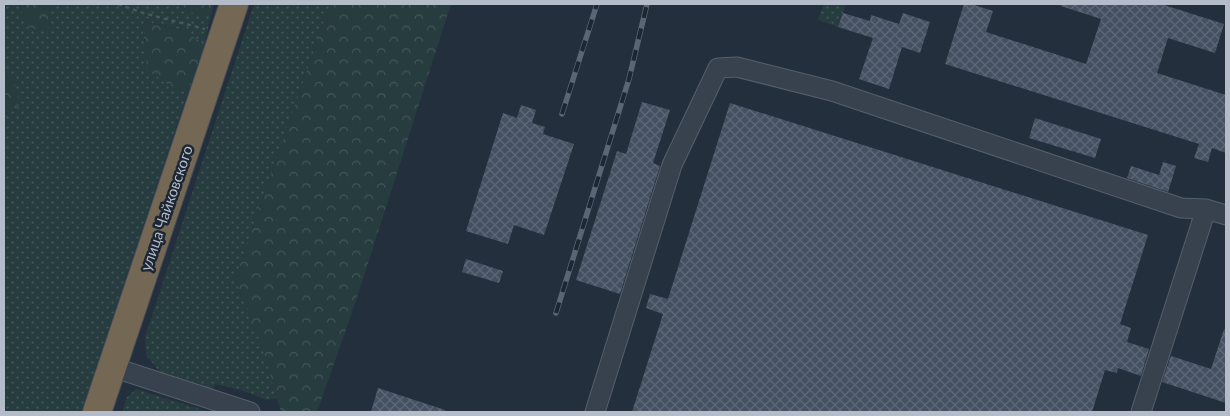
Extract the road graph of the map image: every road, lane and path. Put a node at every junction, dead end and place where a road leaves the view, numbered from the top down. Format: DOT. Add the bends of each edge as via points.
graph roads {
  1 [pos="118,4"];
  2 [pos="234,4"];
  3 [pos="224,34"];
  4 [pos="1206,209"];
  5 [pos="1226,216"];
  6 [pos="112,367"];
  7 [pos="97,412"];
  8 [pos="250,412"];
  9 [pos="595,412"];
  10 [pos="1141,412"];
  1 -- 3 [label="path"];
  2 -- 3 [label="highway, улица Чайковского"];
  3 -- 6 [label="highway, улица Чайковского"];
  4 -- 5 [label="lane"];
  4 -- 9 [label="lane" via="1181,208 832,90 737,67 718,68 672,165"];
  4 -- 10 [label="lane"];
  6 -- 7 [label="highway, улица Чайковского"];
  6 -- 8 [label="lane"];
}
